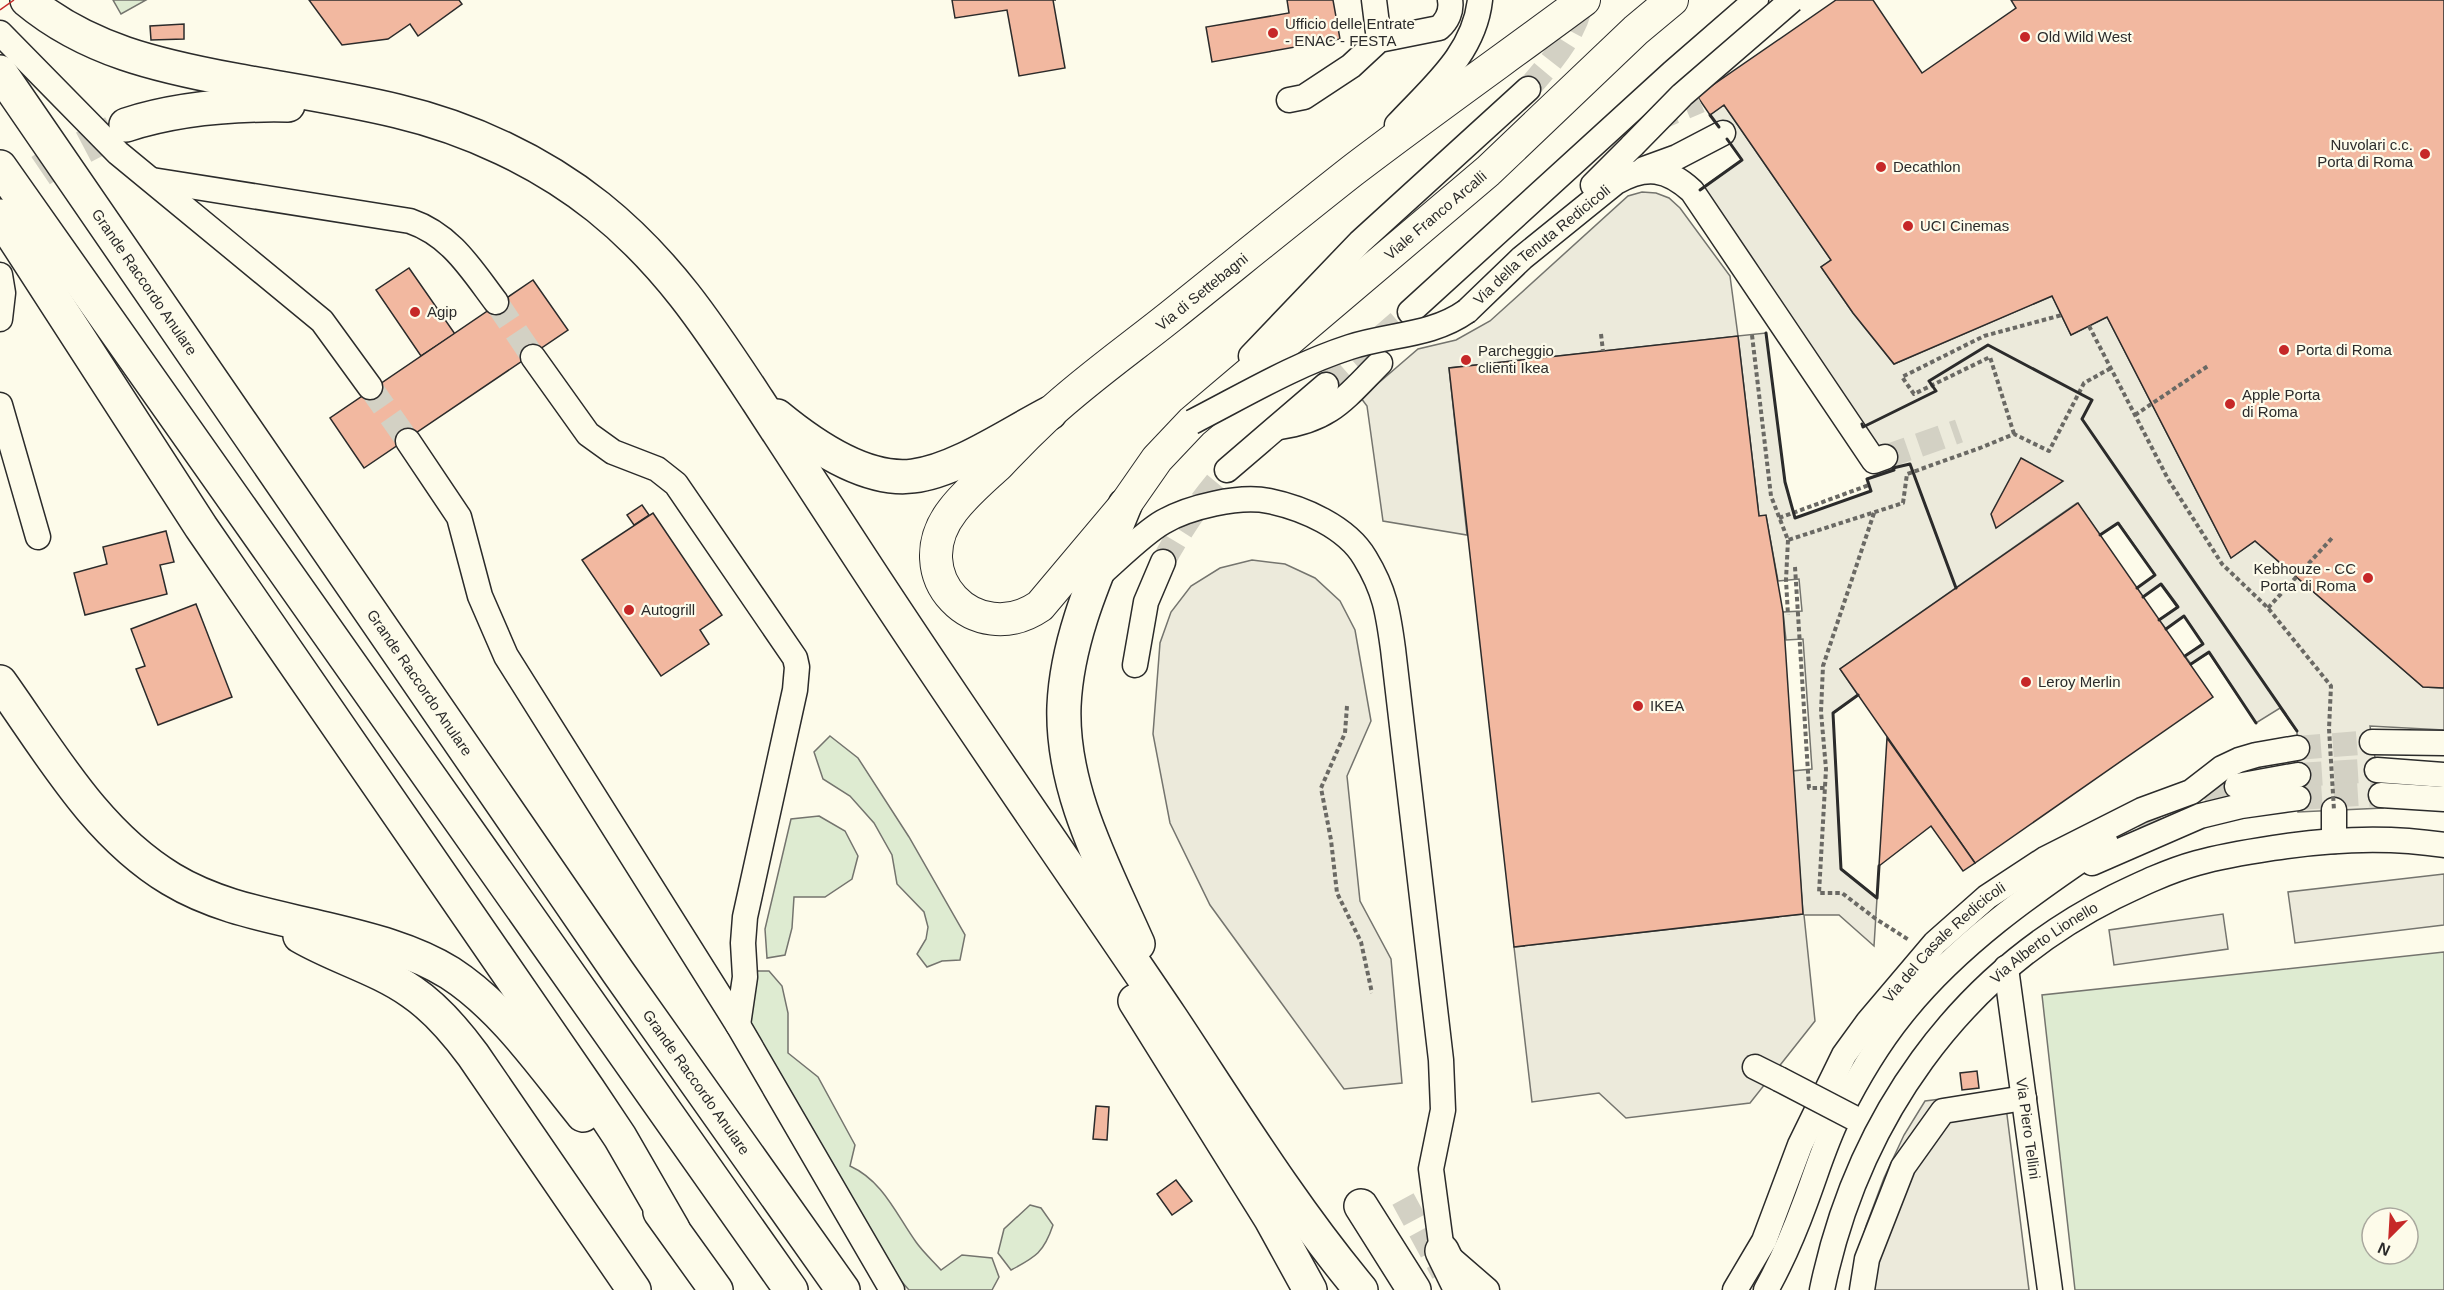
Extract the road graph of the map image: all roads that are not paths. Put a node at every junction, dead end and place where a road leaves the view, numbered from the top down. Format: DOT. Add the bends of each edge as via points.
graph roads {
  1 [pos="27,0"];
  2 [pos="1374,0"];
  3 [pos="1450,0"];
  4 [pos="1480,0"];
  5 [pos="1584,0"];
  6 [pos="1672,0"];
  7 [pos="1756,0"];
  8 [pos="1792,0"];
  9 [pos="0,33"];
  10 [pos="1379,40"];
  11 [pos="0,72"];
  12 [pos="1528,89"];
  13 [pos="1289,100"];
  14 [pos="392,110"];
  15 [pos="126,125"];
  16 [pos="1723,133"];
  17 [pos="1619,135"];
  18 [pos="0,167"];
  19 [pos="1353,171"];
  20 [pos="1631,174"];
  21 [pos="152,180"];
  22 [pos="0,216"];
  23 [pos="1523,257"];
  24 [pos="0,275"];
  25 [pos="496,302"];
  26 [pos="0,319"];
  27 [pos="533,357"];
  28 [pos="1380,363"];
  29 [pos="1326,385"];
  30 [pos="370,387"];
  31 [pos="759,402"];
  32 [pos="0,405"];
  33 [pos="1050,413"];
  34 [pos="1192,422"];
  35 [pos="1277,427"];
  36 [pos="408,441"];
  37 [pos="1879,459"];
  38 [pos="1227,470"];
  39 [pos="1125,505"];
  40 [pos="38,537"];
  41 [pos="1163,562"];
  42 [pos="1094,579"];
  43 [pos="1135,665"];
  44 [pos="941,681"];
  45 [pos="0,682"];
  46 [pos="2372,742"];
  47 [pos="2444,743"];
  48 [pos="2297,748"];
  49 [pos="2377,770"];
  50 [pos="2444,775"];
  51 [pos="2236,786"];
  52 [pos="2380,795"];
  53 [pos="2444,799"];
  54 [pos="2334,810"];
  55 [pos="2334,841"];
  56 [pos="2106,843"];
  57 [pos="2444,845"];
  58 [pos="2054,880"];
  59 [pos="264,916"];
  60 [pos="2006,968"];
  61 [pos="1170,1017"];
  62 [pos="738,1025"];
  63 [pos="1755,1067"];
  64 [pos="2024,1098"];
  65 [pos="1878,1130"];
  66 [pos="1362,1206"];
  67 [pos="673,1229"];
  68 [pos="1442,1251"];
  69 [pos="634,1290"];
  70 [pos="716,1290"];
  71 [pos="791,1290"];
  72 [pos="843,1290"];
  73 [pos="892,1290"];
  74 [pos="1310,1290"];
  75 [pos="1361,1290"];
  76 [pos="1414,1290"];
  77 [pos="1461,1290"];
  78 [pos="1487,1290"];
  79 [pos="1735,1290"];
  80 [pos="1766,1290"];
  81 [pos="1822,1290"];
  82 [pos="1862,1290"];
  83 [pos="2050,1290"];
  1 -- 14 [label="highway" via="54,21 119,53 186,71"];
  2 -- 10 [label="street"];
  3 -- 10 [label="street" via="1445,22 1439,28"];
  4 -- 19 [label="street" via="1470,39 1456,62"];
  5 -- 19 [label="main road"];
  6 -- 34 [label="main road, Viale Franco Arcalli" via="1480,178"];
  7 -- 17 [label="street" via="1663,81 1412,315 1612,137"];
  8 -- 23 [label="street, bridge" via="1682,95"];
  9 -- 21 [label="street" via="118,153"];
  10 -- 13 [label="street" via="1351,66 1304,97"];
  11 -- 72 [label="highway, Grande Raccordo Anulare" via="611,962"];
  12 -- 34 [label="street" via="1360,243"];
  14 -- 15 [label="highway" via="247,105 163,115"];
  14 -- 31 [label="highway" via="444,124 507,150 601,210 652,255 686,294"];
  16 -- 20 [label="street" via="1677,157"];
  18 -- 71 [label="highway"];
  19 -- 33 [label="main road, Via di Settebagni"];
  20 -- 23 [label="street, Via della Tenuta Redicicoli" via="1602,192"];
  20 -- 37 [label="street, Via della Tenuta Redicicoli" via="1664,172 1692,190 1854,432"];
  21 -- 25 [label="street" via="426,226 449,242"];
  21 -- 30 [label="street" via="307,306 337,338"];
  22 -- 67 [label="highway" via="201,527 620,1137"];
  23 -- 34 [label="street, Via della Tenuta Redicicoli, bridge" via="1452,321 1424,331 1372,340 1314,360"];
  24 -- 26 [label="street"];
  27 -- 62 [label="street" via="588,434 613,452 657,469 676,484 795,658 795,690 743,930 745,977"];
  28 -- 35 [label="street" via="1334,409 1296,425"];
  29 -- 35 [label="street"];
  31 -- 33 [label="highway" via="796,432 837,457 874,472 902,477 952,464"];
  31 -- 44 [label="highway"];
  32 -- 40 [label="street"];
  33 -- 39 [label="main road, Via di Settebagni" via="948,517 936,553 937,573 946,591 969,610 989,618 1005,619 1031,612 1049,598"];
  34 -- 39 [label="main road, Via della Tenuta Redicicoli" via="1157,459"];
  35 -- 38 [label="street"];
  36 -- 62 [label="street" via="459,518 480,596 506,656"];
  39 -- 42 [label="highway"];
  41 -- 43 [label="street" via="1146,602"];
  42 -- 61 [label="highway" via="1071,660 1064,706 1068,752 1089,832"];
  42 -- 68 [label="street" via="1161,523 1191,508 1230,501 1268,501 1313,516 1343,533 1364,556 1385,596 1442,1060 1443,1110 1431,1169"];
  44 -- 61 [label="highway"];
  44 -- 74 [label="highway" via="1164,1051 1271,1219"];
  45 -- 59 [label="highway" via="113,834 141,858 193,891"];
  46 -- 47 [label="street"];
  48 -- 79 [label="street, Via del Casale Redicicoli" via="2239,760 2191,792 2142,810 2045,859 1987,897 1935,942 1868,1022 1840,1063 1800,1145 1767,1235"];
  49 -- 50 [label="street"];
  51 -- 58 [label="street" via="2298,787 2163,830"];
  52 -- 53 [label="street"];
  54 -- 55 [label="street"];
  55 -- 57 [label="street, Via Alberto Lionello" via="2391,839"];
  55 -- 60 [label="street, Via Alberto Lionello" via="2238,853 2177,869 2083,914"];
  56 -- 58 [label="street"];
  58 -- 80 [label="street" via="1984,931 1937,975 1884,1039 1839,1115 1791,1240"];
  59 -- 67 [label="highway" via="400,950 462,982 529,1048"];
  59 -- 69 [label="highway" via="402,986 440,1016 474,1055"];
  60 -- 64 [label="street, Via Piero Tellini"];
  60 -- 65 [label="street, Via Alberto Lionello" via="1959,1014 1916,1067"];
  61 -- 75 [label="highway" via="1291,1198"];
  62 -- 73 [label="street"];
  63 -- 65 [label="street, bridge"];
  64 -- 82 [label="street" via="1943,1111 1903,1167 1867,1259"];
  64 -- 83 [label="street, Via Piero Tellini"];
  65 -- 81 [label="street, Via Alberto Lionello" via="1848,1197"];
  66 -- 76 [label="highway"];
  67 -- 70 [label="highway"];
  68 -- 77 [label="highway"];
  68 -- 78 [label="street"];
}
